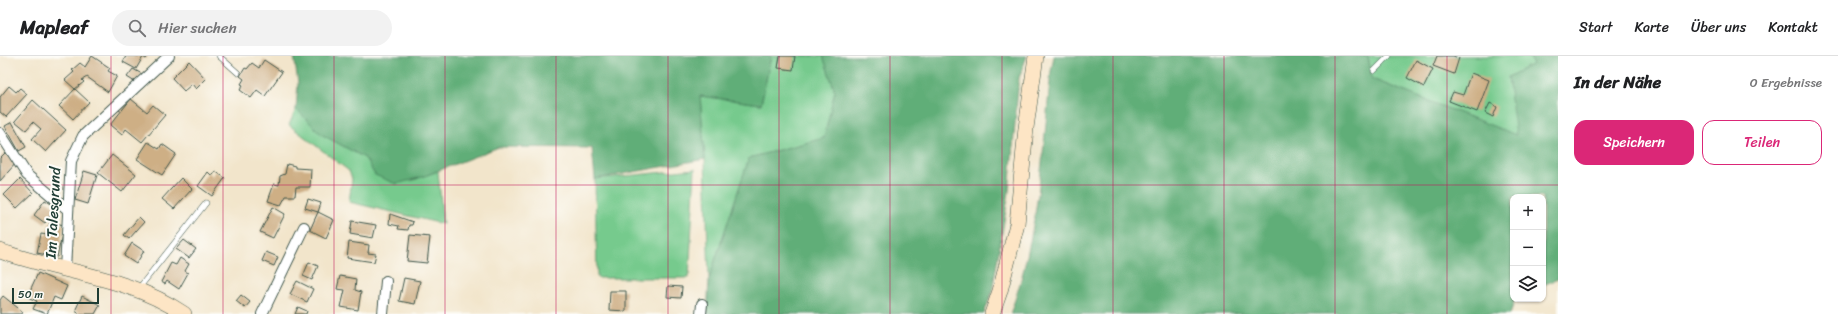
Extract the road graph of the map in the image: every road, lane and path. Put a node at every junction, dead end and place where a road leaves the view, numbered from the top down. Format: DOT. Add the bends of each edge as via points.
graph roads {
  1 [pos="169,56"];
  2 [pos="219,56"];
  3 [pos="1036,56"];
  4 [pos="1389,56"];
  5 [pos="1374,71"];
  6 [pos="238,73"];
  7 [pos="0,134"];
  8 [pos="206,203"];
  9 [pos="67,209"];
  10 [pos="304,227"];
  11 [pos="0,251"];
  12 [pos="65,269"];
  13 [pos="386,282"];
  14 [pos="138,289"];
  15 [pos="184,314"];
  16 [pos="262,314"];
  17 [pos="383,314"];
  18 [pos="992,314"];
  1 -- 9 [label="street, Im Talesgrund" via="83,136 71,161"];
  2 -- 6 [label="lane"];
  3 -- 18 [label="street" via="1017,224"];
  4 -- 5 [label="lane"];
  7 -- 9 [label="street" via="27,175"];
  8 -- 14 [label="lane"];
  9 -- 12 [label="street, Im Talesgrund"];
  10 -- 16 [label="street"];
  11 -- 12 [label="street"];
  12 -- 14 [label="street"];
  13 -- 17 [label="street"];
  14 -- 15 [label="street" via="168,303"];
}
